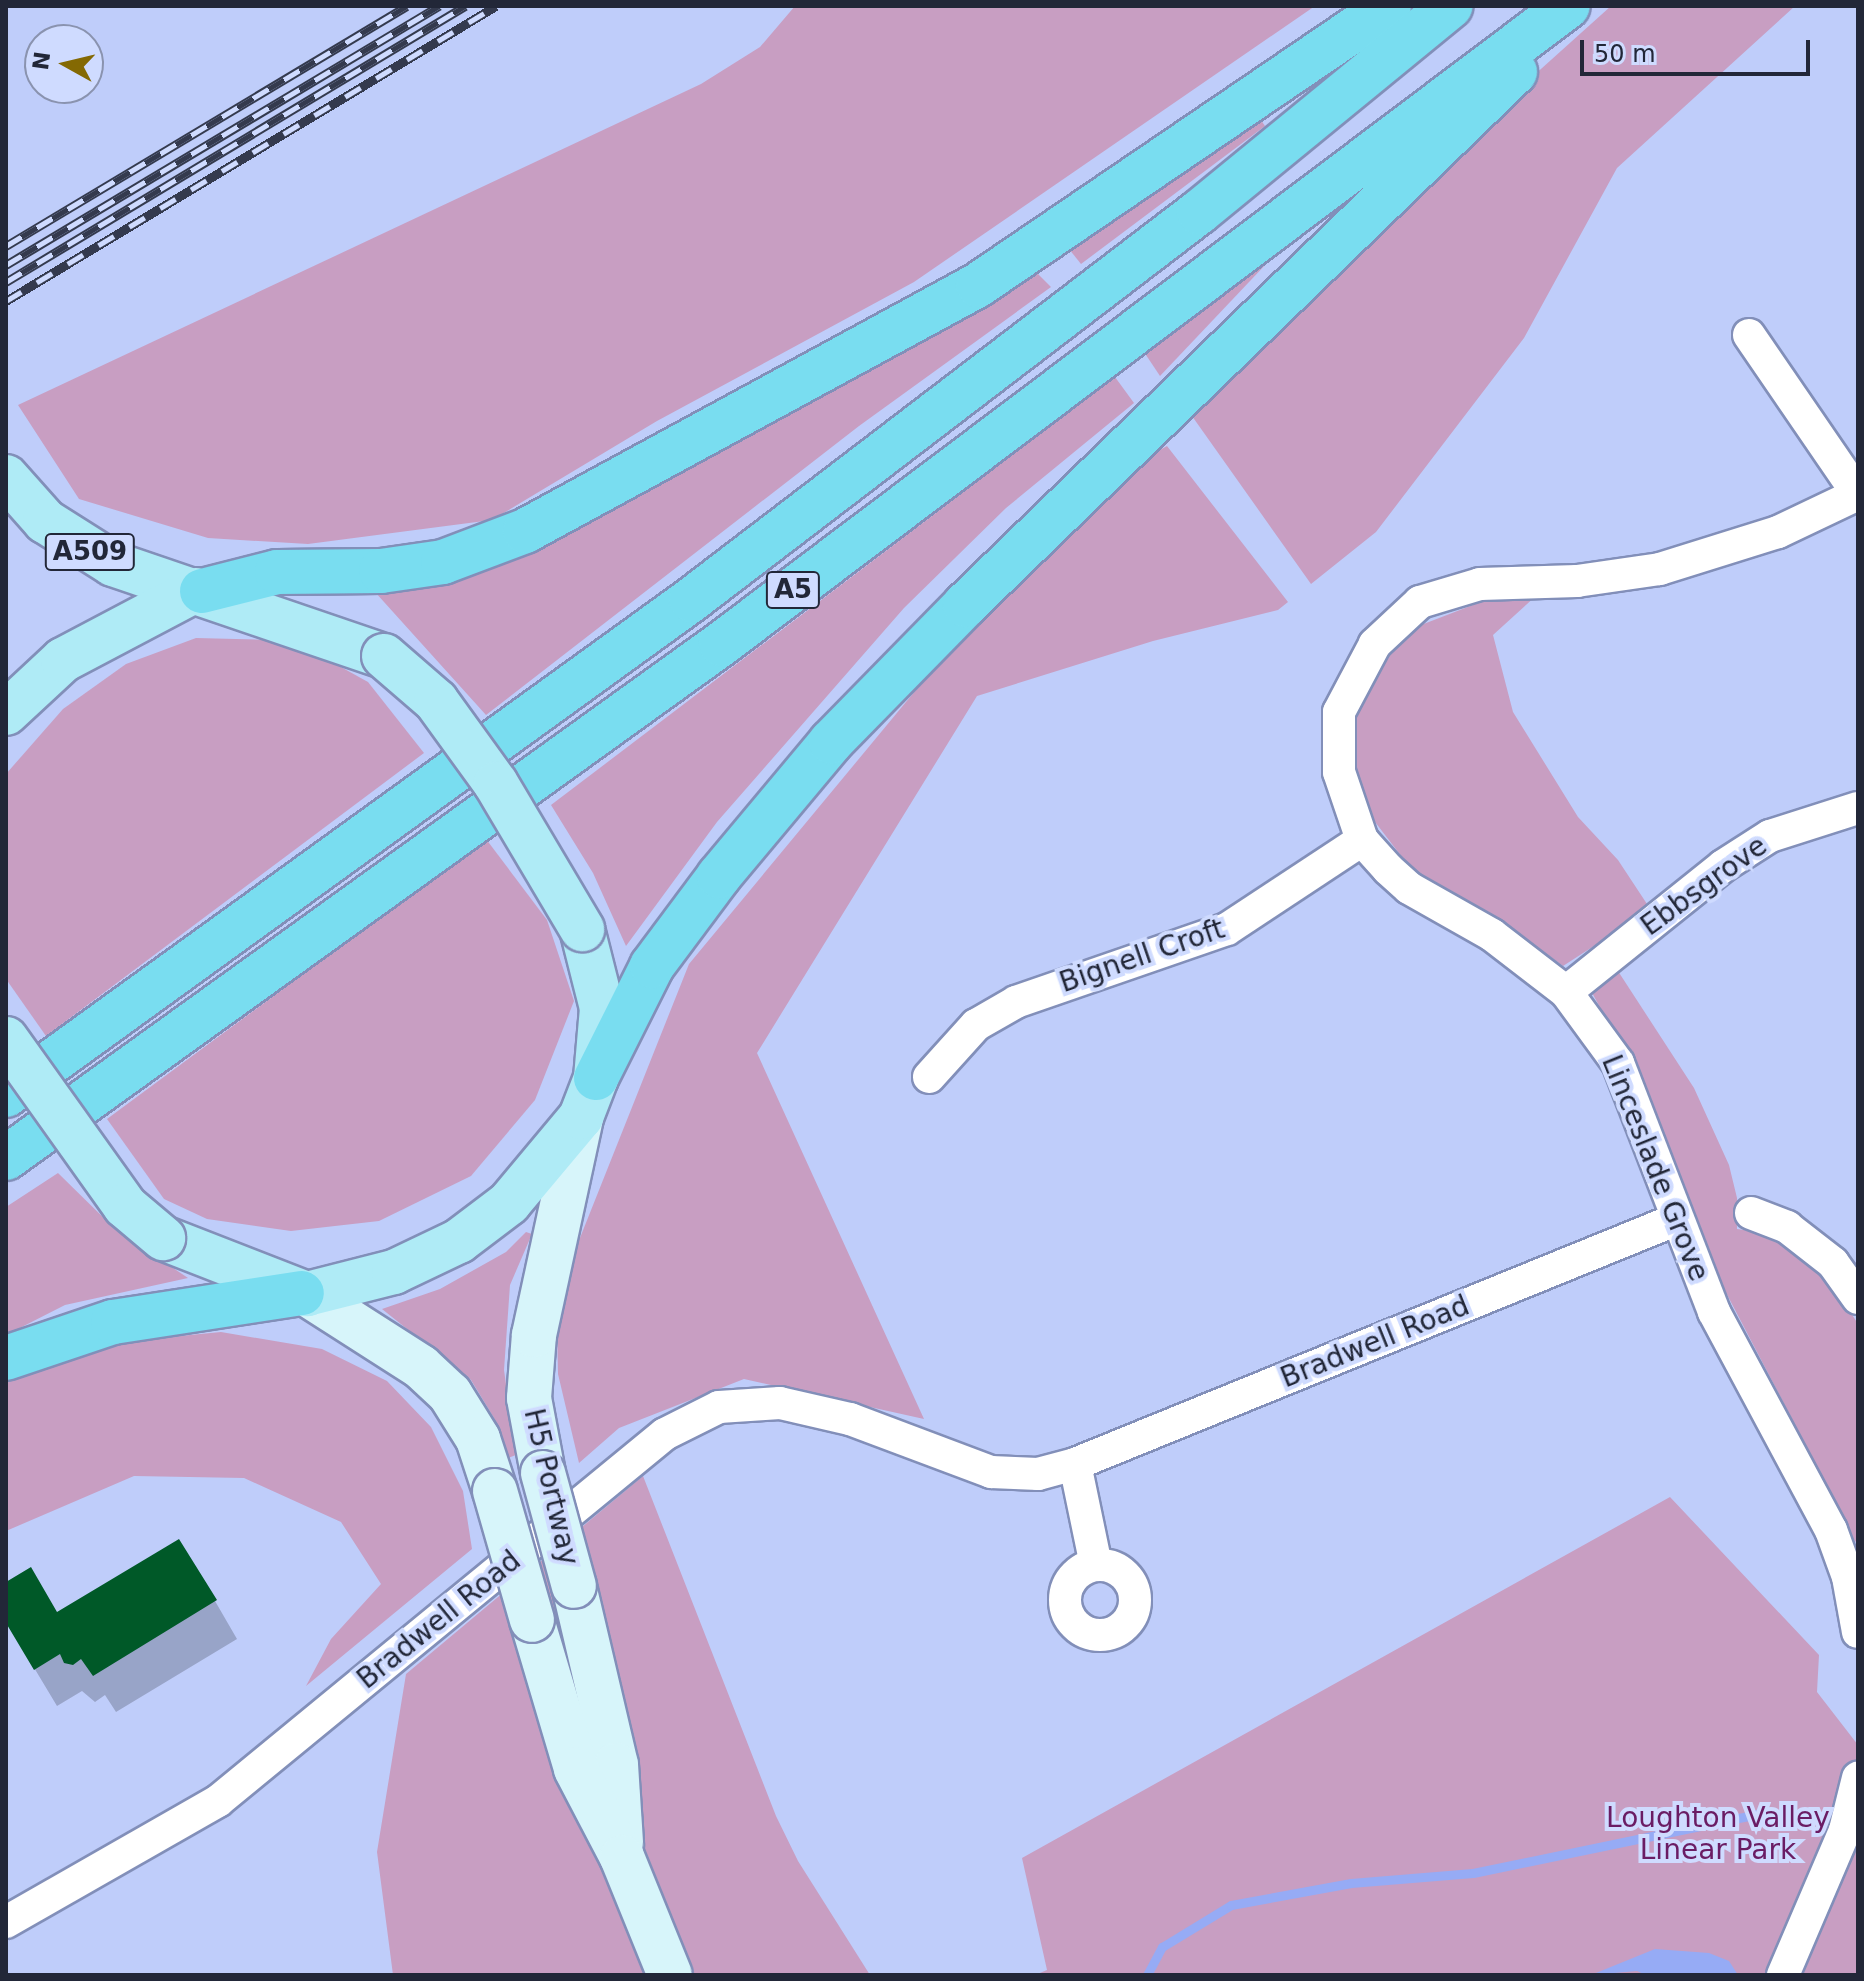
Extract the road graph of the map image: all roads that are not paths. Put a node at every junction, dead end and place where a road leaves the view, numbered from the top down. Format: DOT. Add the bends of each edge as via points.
graph roads {
  1 [pos="1389,6"];
  2 [pos="1451,6"];
  3 [pos="1568,6"];
  4 [pos="1580,6"];
  5 [pos="1749,335"];
  6 [pos="6,477"];
  7 [pos="1858,494"];
  8 [pos="199,590"];
  9 [pos="6,713"];
  10 [pos="1858,808"];
  11 [pos="1362,840"];
  12 [pos="1566,992"];
  13 [pos="6,1039"];
  14 [pos="929,1077"];
  15 [pos="6,1095"];
  16 [pos="588,1097"];
  17 [pos="6,1158"];
  18 [pos="1751,1213"];
  19 [pos="1675,1220"];
  20 [pos="1845,1261"];
  21 [pos="304,1293"];
  22 [pos="1858,1298"];
  23 [pos="6,1358"];
  24 [pos="1075,1464"];
  25 [pos="1096,1565"];
  26 [pos="1853,1575"];
  27 [pos="1858,1632"];
  28 [pos="1858,1778"];
  29 [pos="622,1857"];
  30 [pos="6,1922"];
  31 [pos="670,1975"];
  32 [pos="1783,1975"];
  1 -- 8 [label="highway" via="978,285 525,531 443,562 381,571 277,572"];
  2 -- 15 [label="highway, A5" via="1199,212 691,600"];
  3 -- 17 [label="highway, A5" via="721,644"];
  4 -- 16 [label="highway" via="1408,181 965,605 831,742 652,966"];
  5 -- 7 [label="street"];
  6 -- 8 [label="main road, A509" via="45,521 80,546 113,564"];
  7 -- 11 [label="street, Linceslade Grove" via="1778,532 1660,569 1577,581 1480,584 1420,602 1375,644 1339,712 1339,772"];
  8 -- 9 [label="main road" via="63,660"];
  8 -- 16 [label="main road, bridge" via="384,656 436,701 534,842 582,929 602,1008"];
  10 -- 12 [label="street, Ebbsgrove" via="1770,836 1723,866"];
  11 -- 12 [label="street, Linceslade Grove" via="1409,888 1492,935"];
  11 -- 14 [label="street, Bignell Croft" via="1227,929 1016,1002 976,1025"];
  12 -- 19 [label="street, Linceslade Grove" via="1618,1063"];
  13 -- 21 [label="main road, bridge" via="125,1206 163,1238"];
  16 -- 21 [label="main road" via="509,1203 459,1241 394,1272"];
  16 -- 29 [label="street, H5 Portway, bridge" via="534,1335 529,1398 616,1765"];
  18 -- 20 [label="street"];
  19 -- 24 [label="street, Bradwell Road"];
  19 -- 26 [label="street, Linceslade Grove" via="1714,1312"];
  20 -- 22 [label="street"];
  21 -- 23 [label="highway" via="113,1322"];
  21 -- 29 [label="street, H5 Portway, bridge" via="421,1367 450,1394 478,1439 576,1769"];
  24 -- 25 [label="street"];
  24 -- 30 [label="street, Bradwell Road" via="1038,1474 991,1472 850,1419 780,1403 719,1407 665,1434 218,1801"];
  26 -- 27 [label="street, Linceslade Grove"];
  28 -- 32 [label="street" via="1845,1830"];
  29 -- 31 [label="street, H5 Portway"];
}
